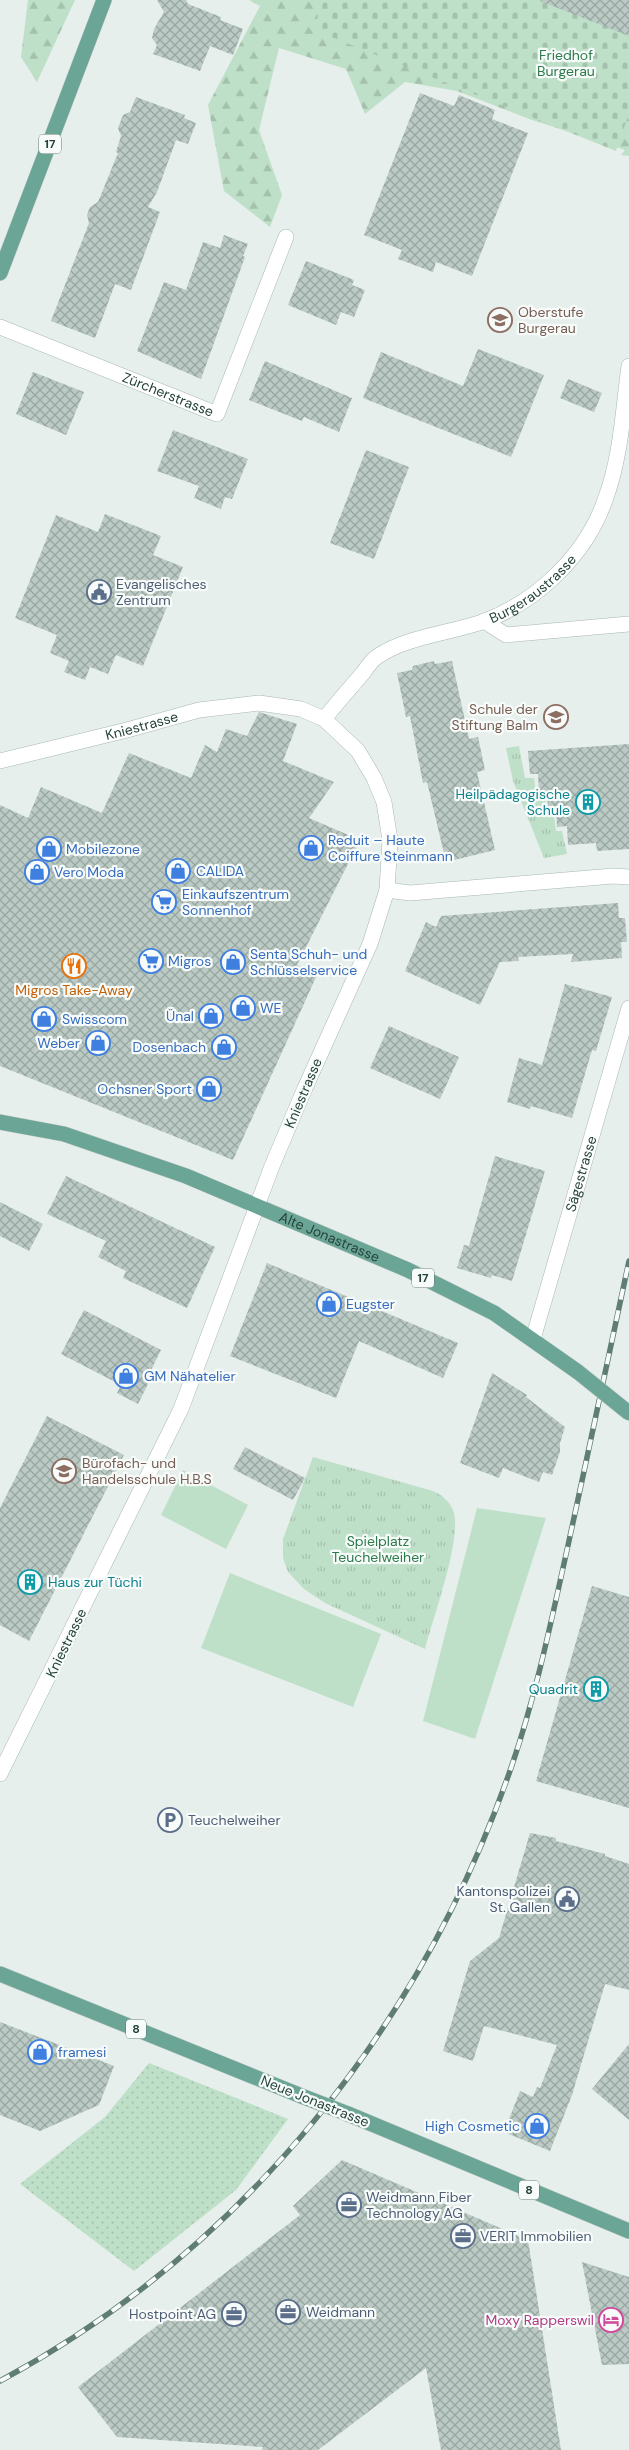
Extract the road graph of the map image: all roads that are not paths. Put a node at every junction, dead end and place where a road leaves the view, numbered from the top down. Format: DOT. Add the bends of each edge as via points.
graph roads {
  1 [pos="104,0"];
  2 [pos="286,238"];
  3 [pos="0,274"];
  4 [pos="0,327"];
  5 [pos="629,366"];
  6 [pos="484,621"];
  7 [pos="629,624"];
  8 [pos="324,719"];
  9 [pos="0,760"];
  10 [pos="629,877"];
  11 [pos="388,890"];
  12 [pos="629,1008"];
  13 [pos="0,1122"];
  14 [pos="256,1207"];
  15 [pos="534,1339"];
  16 [pos="629,1413"];
  17 [pos="0,1773"];
  18 [pos="0,1974"];
  19 [pos="629,2231"];
  1 -- 3 [label="main road, 17"];
  2 -- 4 [label="street, Zürcherstrasse" via="217,414"];
  5 -- 6 [label="street, Burgeraustrasse" via="614,470 597,520 570,561 554,577 535,593"];
  6 -- 7 [label="street" via="506,635"];
  6 -- 8 [label="street, Burgeraustrasse" via="398,646 377,656"];
  8 -- 9 [label="street, Kniestrasse" via="301,709 260,703 199,710"];
  8 -- 11 [label="street, Kniestrasse" via="358,751 384,802 390,840"];
  10 -- 11 [label="street" via="410,893"];
  11 -- 14 [label="street, Kniestrasse" via="370,944 304,1088"];
  12 -- 15 [label="street, Sägestrasse"];
  13 -- 14 [label="main road, Alte Jonastrasse / 17" via="64,1134 186,1176"];
  14 -- 15 [label="main road, Alte Jonastrasse / 17" via="408,1270 494,1313"];
  14 -- 17 [label="street, Kniestrasse" via="180,1409"];
  15 -- 16 [label="main road, Alte Jonastrasse / 17, bridge"];
  18 -- 19 [label="main road, Neue Jonastrasse / 8, bridge"];
}
